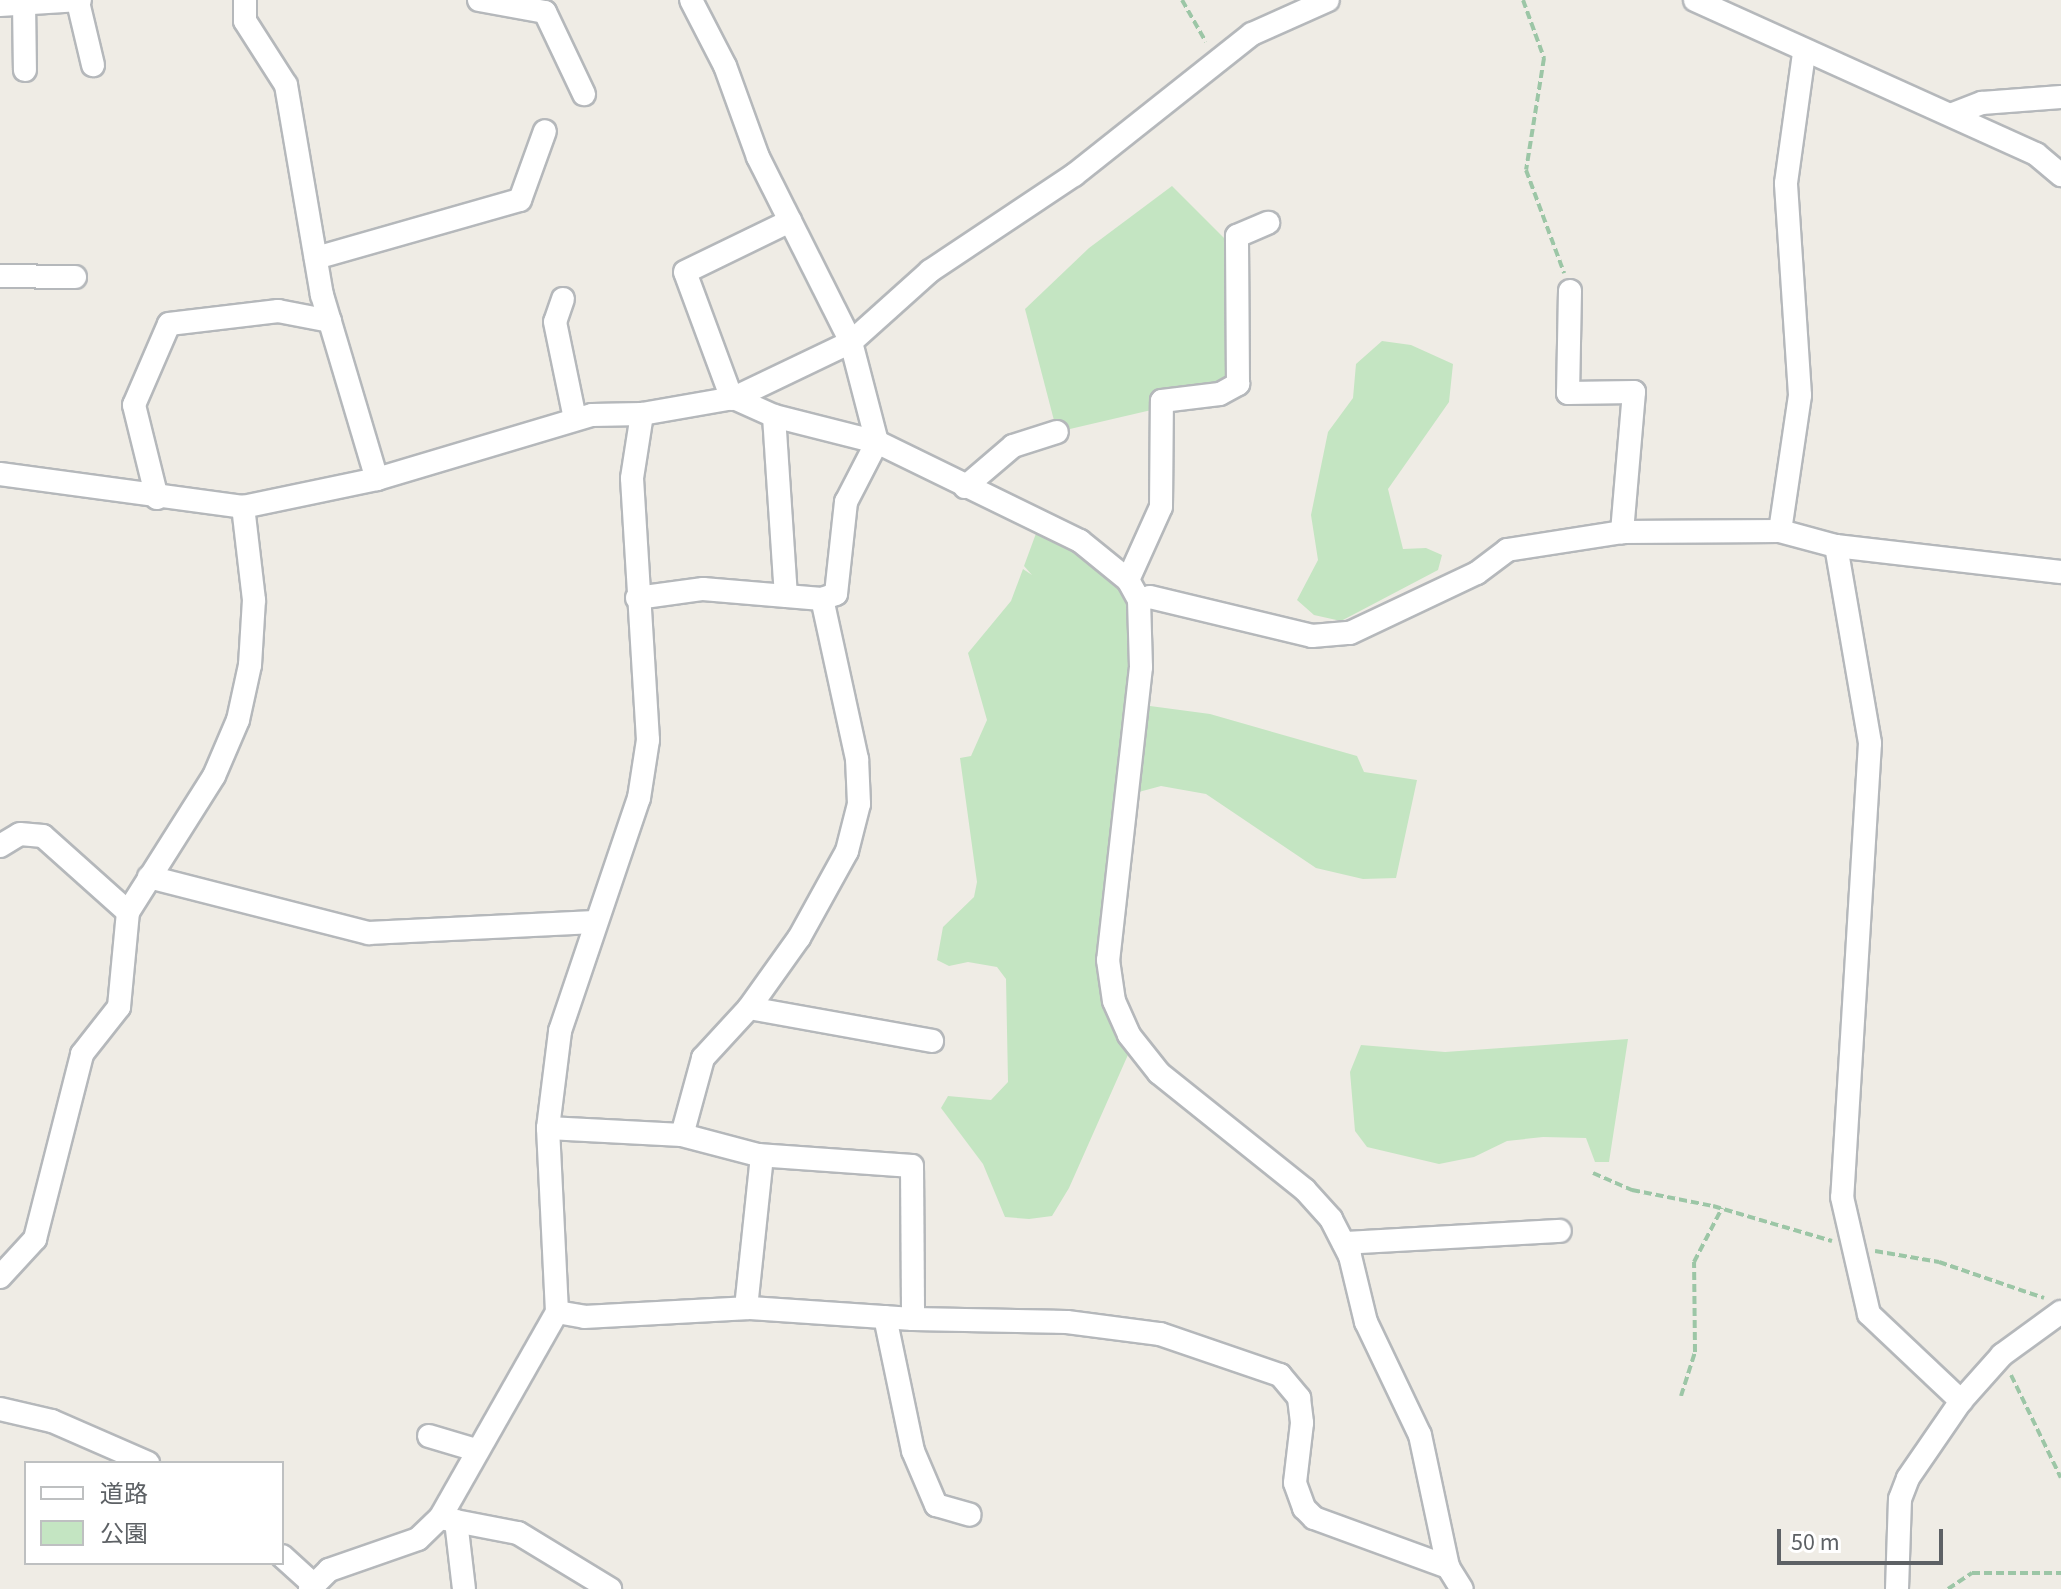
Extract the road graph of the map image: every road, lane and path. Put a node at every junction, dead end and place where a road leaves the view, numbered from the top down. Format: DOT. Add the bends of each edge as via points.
graph roads {
  1 [pos="245,0"];
  2 [pos="479,0"];
  3 [pos="691,0"];
  4 [pos="1182,0"];
  5 [pos="1328,0"];
  6 [pos="1523,0"];
  7 [pos="1695,0"];
  8 [pos="79,1"];
  9 [pos="24,2"];
  10 [pos="0,5"];
  11 [pos="1804,53"];
  12 [pos="1218,61"];
  13 [pos="93,65"];
  14 [pos="25,70"];
  15 [pos="584,94"];
  16 [pos="2061,97"];
  17 [pos="1953,114"];
  18 [pos="545,131"];
  19 [pos="2061,175"];
  20 [pos="790,221"];
  21 [pos="1268,223"];
  22 [pos="316,258"];
  23 [pos="0,276"];
  24 [pos="75,277"];
  25 [pos="1570,291"];
  26 [pos="563,299"];
  27 [pos="330,321"];
  28 [pos="851,342"];
  29 [pos="733,398"];
  30 [pos="642,414"];
  31 [pos="774,416"];
  32 [pos="575,419"];
  33 [pos="1057,432"];
  34 [pos="877,442"];
  35 [pos="0,474"];
  36 [pos="377,479"];
  37 [pos="965,487"];
  38 [pos="157,498"];
  39 [pos="243,507"];
  40 [pos="1780,531"];
  41 [pos="1622,532"];
  42 [pos="1836,546"];
  43 [pos="2061,572"];
  44 [pos="1134,590"];
  45 [pos="786,596"];
  46 [pos="637,598"];
  47 [pos="822,599"];
  48 [pos="3,839"];
  49 [pos="149,877"];
  50 [pos="128,912"];
  51 [pos="594,922"];
  52 [pos="749,1008"];
  53 [pos="932,1041"];
  54 [pos="548,1128"];
  55 [pos="682,1135"];
  56 [pos="762,1156"];
  57 [pos="1722,1208"];
  58 [pos="1560,1231"];
  59 [pos="1344,1243"];
  60 [pos="0,1277"];
  61 [pos="746,1308"];
  62 [pos="557,1312"];
  63 [pos="2061,1312"];
  64 [pos="885,1317"];
  65 [pos="913,1319"];
  66 [pos="2002,1355"];
  67 [pos="1681,1396"];
  68 [pos="1961,1401"];
  69 [pos="0,1409"];
  70 [pos="429,1436"];
  71 [pos="476,1450"];
  72 [pos="143,1461"];
  73 [pos="2061,1478"];
  74 [pos="970,1515"];
  75 [pos="448,1520"];
  76 [pos="284,1558"];
  77 [pos="1448,1567"];
  78 [pos="2061,1573"];
  79 [pos="312,1587"];
  80 [pos="464,1589"];
  81 [pos="610,1589"];
  82 [pos="1462,1589"];
  83 [pos="1897,1589"];
  84 [pos="1948,1589"];
  1 -- 22 [label="street" via="245,21 286,85"];
  2 -- 15 [label="street" via="545,12"];
  3 -- 20 [label="street"];
  4 -- 12 [label="path"];
  5 -- 12 [label="street" via="1252,34"];
  6 -- 25 [label="path" via="1544,58 1526,170"];
  7 -- 11 [label="street"];
  8 -- 9 [label="street"];
  8 -- 13 [label="street"];
  9 -- 10 [label="street"];
  9 -- 14 [label="street"];
  11 -- 17 [label="street"];
  11 -- 40 [label="street" via="1786,183 1800,395"];
  12 -- 28 [label="street" via="1074,175 930,271"];
  16 -- 17 [label="street" via="1982,103"];
  17 -- 19 [label="street" via="2036,154"];
  18 -- 22 [label="street" via="520,200"];
  20 -- 28 [label="street"];
  20 -- 29 [label="street" via="685,272"];
  21 -- 44 [label="street" via="1237,236 1238,384 1220,394 1162,401 1161,507"];
  22 -- 27 [label="street"];
  23 -- 24 [label="street"];
  25 -- 41 [label="street" via="1568,393 1634,392"];
  26 -- 32 [label="street" via="555,322"];
  27 -- 36 [label="street"];
  27 -- 38 [label="street" via="278,311 169,324 134,405"];
  28 -- 29 [label="street"];
  28 -- 34 [label="street"];
  29 -- 30 [label="street"];
  29 -- 31 [label="street"];
  30 -- 32 [label="street"];
  30 -- 46 [label="street" via="632,478"];
  31 -- 34 [label="street"];
  31 -- 45 [label="street"];
  32 -- 36 [label="street"];
  33 -- 37 [label="street" via="1013,446"];
  34 -- 37 [label="street"];
  34 -- 47 [label="street" via="846,502 836,594"];
  35 -- 38 [label="street"];
  36 -- 39 [label="street" via="287,502"];
  37 -- 44 [label="street" via="1080,541"];
  38 -- 39 [label="street"];
  39 -- 49 [label="street" via="254,600 250,665 238,720 214,776"];
  40 -- 41 [label="street"];
  40 -- 42 [label="street"];
  41 -- 44 [label="street" via="1507,550 1477,573 1350,633 1312,636"];
  42 -- 43 [label="street"];
  42 -- 68 [label="street" via="1870,743 1842,1197 1869,1314"];
  44 -- 59 [label="street" via="1141,667 1108,960 1114,1001 1129,1035 1159,1073 1305,1190"];
  45 -- 46 [label="street" via="703,589"];
  45 -- 47 [label="street"];
  46 -- 51 [label="street" via="647,665 648,740 639,798"];
  47 -- 52 [label="street" via="857,759 859,804 847,851 799,938"];
  48 -- 50 [label="street" via="43,836"];
  49 -- 50 [label="street"];
  49 -- 51 [label="street" via="369,933"];
  50 -- 60 [label="street" via="119,1007 82,1054 35,1239"];
  51 -- 54 [label="street" via="560,1031"];
  52 -- 53 [label="street"];
  52 -- 55 [label="street" via="703,1058"];
  54 -- 55 [label="street"];
  54 -- 62 [label="street"];
  55 -- 56 [label="street"];
  56 -- 61 [label="street"];
  56 -- 65 [label="street" via="912,1166"];
  57 -- 67 [label="path" via="1694,1262 1695,1352"];
  58 -- 59 [label="street"];
  59 -- 77 [label="street" via="1366,1322 1420,1435"];
  61 -- 62 [label="street" via="584,1317"];
  61 -- 64 [label="street"];
  62 -- 71 [label="street"];
  63 -- 66 [label="street"];
  64 -- 65 [label="street"];
  64 -- 74 [label="street" via="913,1451 936,1505"];
  65 -- 77 [label="street" via="1067,1322 1160,1334 1280,1375 1299,1398 1302,1423 1295,1483 1304,1508 1314,1518 1391,1550"];
  66 -- 68 [label="street"];
  66 -- 73 [label="path"];
  68 -- 83 [label="street" via="1908,1478 1900,1499"];
  69 -- 72 [label="street" via="52,1421"];
  70 -- 71 [label="street"];
  71 -- 75 [label="street"];
  75 -- 79 [label="street" via="418,1539 329,1570"];
  75 -- 80 [label="street"];
  75 -- 81 [label="street" via="518,1533"];
  76 -- 79 [label="street"];
  77 -- 82 [label="street"];
  78 -- 84 [label="path" via="1972,1573"];
}
